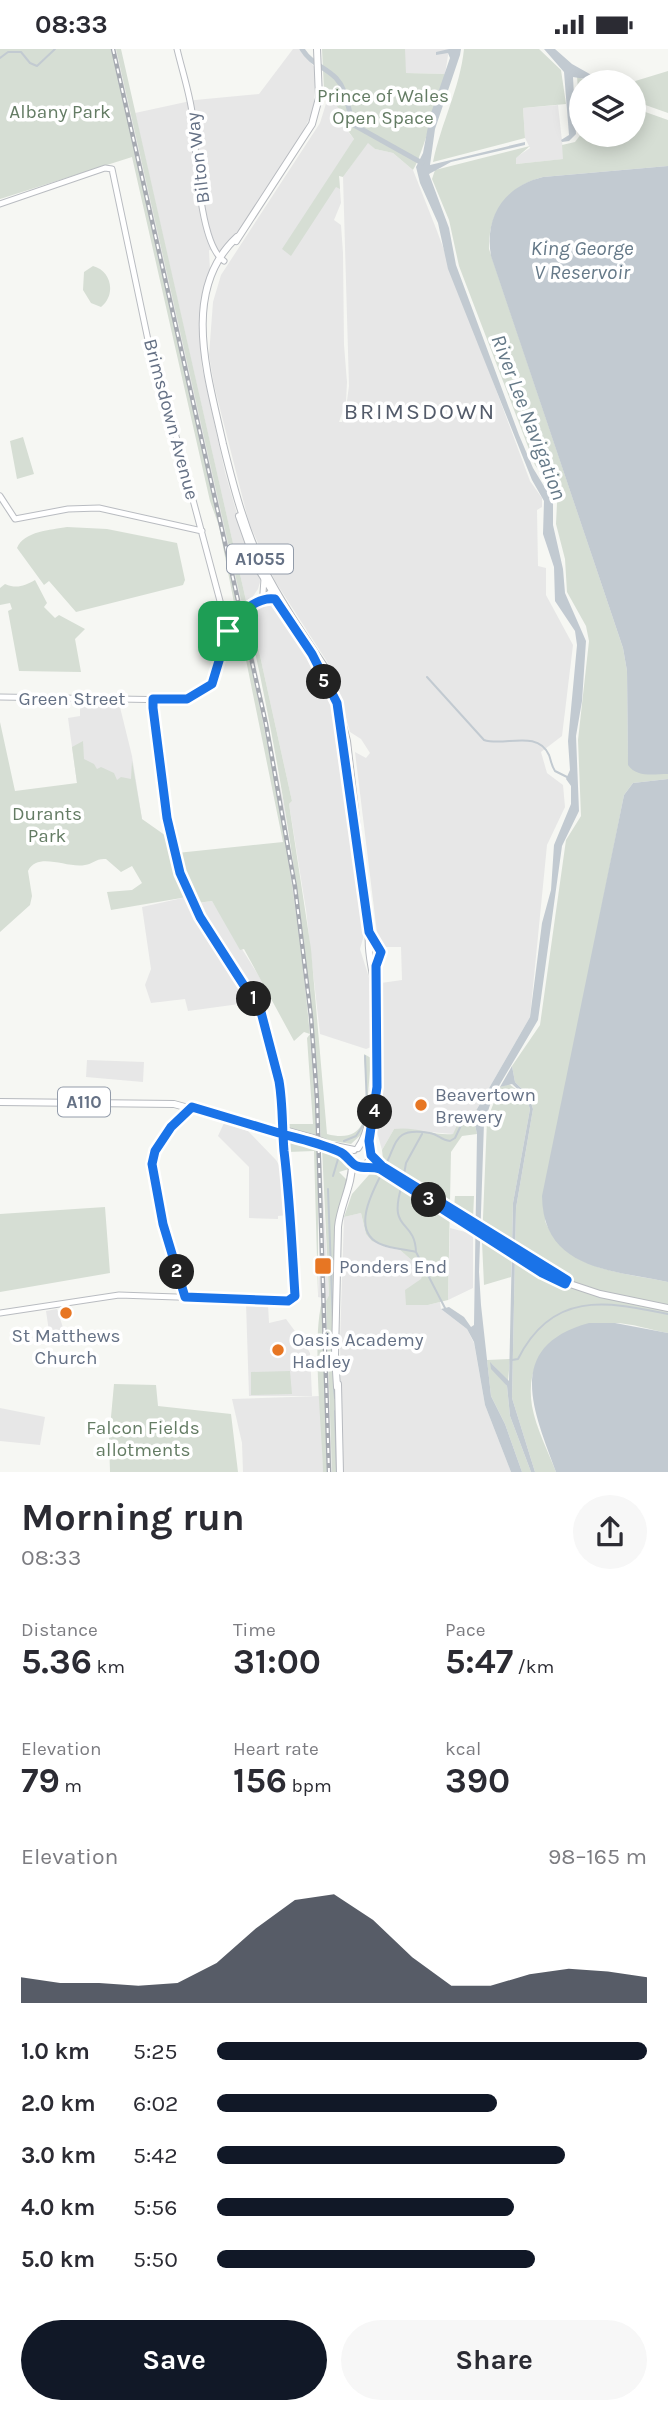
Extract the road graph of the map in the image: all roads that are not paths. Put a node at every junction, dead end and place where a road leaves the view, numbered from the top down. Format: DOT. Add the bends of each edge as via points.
graph roads {
  1 [pos="177,49"];
  2 [pos="317,49"];
  3 [pos="0,204"];
  4 [pos="222,260"];
  5 [pos="0,496"];
  6 [pos="202,531"];
  7 [pos="266,576"];
  8 [pos="273,589"];
  9 [pos="263,596"];
  10 [pos="281,604"];
  11 [pos="228,631"];
  12 [pos="331,674"];
  13 [pos="323,678"];
  14 [pos="331,684"];
  15 [pos="0,698"];
  16 [pos="153,699"];
  17 [pos="369,932"];
  18 [pos="378,948"];
  19 [pos="368,949"];
  20 [pos="369,959"];
  21 [pos="378,959"];
  22 [pos="0,1102"];
  23 [pos="187,1107"];
  24 [pos="326,1145"];
  25 [pos="356,1149"];
  26 [pos="370,1154"];
  27 [pos="352,1162"];
  28 [pos="364,1166"];
  29 [pos="381,1168"];
  30 [pos="353,1175"];
  31 [pos="185,1297"];
  32 [pos="668,1308"];
  33 [pos="0,1313"];
  34 [pos="340,1472"];
  1 -- 4 [label="street, Bilton Way" via="192,112 201,203 213,251"];
  2 -- 4 [label="main road, A1055" via="319,99 312,124"];
  3 -- 6 [label="street, Brimsdown Avenue" via="109,167 156,378 165,395"];
  4 -- 7 [label="main road, A1055" via="210,285 202,339 239,507"];
  5 -- 6 [label="street" via="15,519 99,508"];
  6 -- 11 [label="street, Brimsdown Avenue"];
  7 -- 8 [label="main road, A1055"];
  7 -- 9 [label="street"];
  8 -- 9 [label="street, Green Street"];
  8 -- 10 [label="main road, A1055"];
  8 -- 12 [label="main road, A1055"];
  9 -- 10 [label="street"];
  9 -- 11 [label="street, Green Street" via="237,616"];
  10 -- 13 [label="main road, A1055"];
  11 -- 16 [label="street, Green Street" via="212,684 187,699"];
  12 -- 13 [label="main road"];
  12 -- 14 [label="main road, A1055"];
  13 -- 14 [label="main road, A1055"];
  14 -- 17 [label="main road, A1055" via="344,733"];
  15 -- 16 [label="street, Green Street"];
  16 -- 31 [label="street" via="167,818 180,873 200,917 261,1012 279,1081 295,1292 293,1300"];
  17 -- 18 [label="main road, A1055"];
  17 -- 19 [label="main road, A1055"];
  18 -- 19 [label="main road"];
  18 -- 21 [label="main road, A1055"];
  19 -- 20 [label="main road, A1055"];
  20 -- 21 [label="main road"];
  20 -- 25 [label="main road, A1055" via="374,1001 373,1099 368,1129"];
  21 -- 26 [label="main road, A1055" via="377,1087"];
  22 -- 23 [label="main road, A110"];
  23 -- 24 [label="main road, A110, bridge"];
  23 -- 31 [label="street" via="158,1146 152,1164 163,1224"];
  24 -- 25 [label="main road, A110"];
  24 -- 27 [label="main road, A110"];
  25 -- 26 [label="main road" via="364,1147"];
  25 -- 27 [label="main road"];
  26 -- 28 [label="main road"];
  26 -- 29 [label="main road"];
  27 -- 28 [label="main road"];
  27 -- 30 [label="main road"];
  28 -- 29 [label="main road"];
  28 -- 30 [label="main road"];
  29 -- 32 [label="main road" via="549,1277 600,1294"];
  30 -- 34 [label="main road" via="340,1207 336,1333"];
  31 -- 33 [label="street" via="114,1296"];
}
